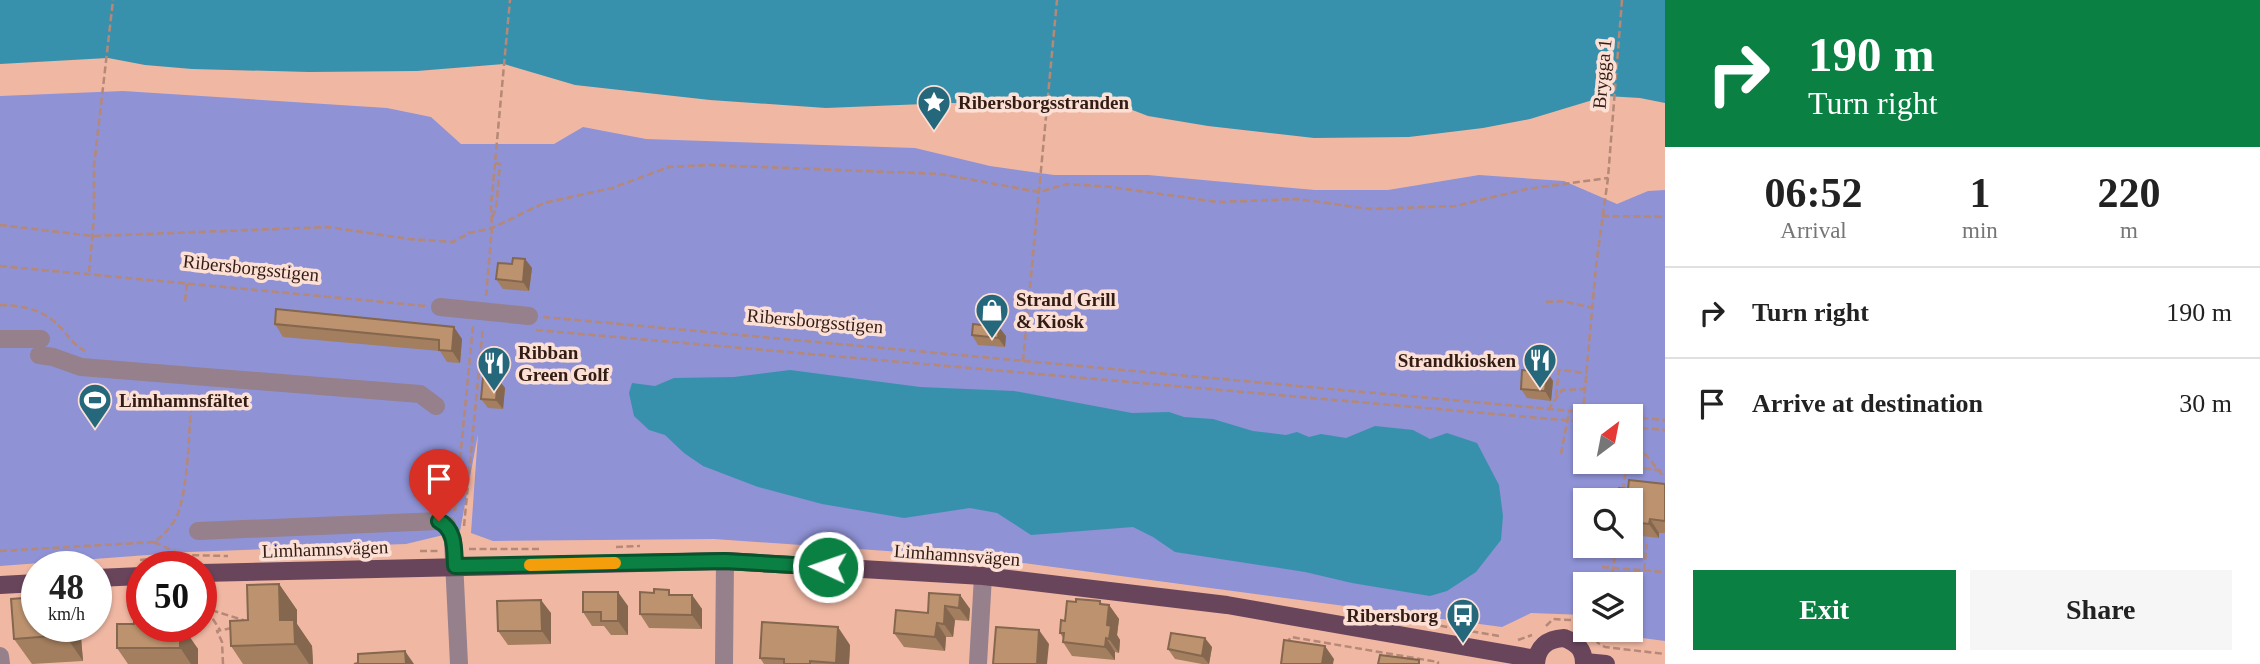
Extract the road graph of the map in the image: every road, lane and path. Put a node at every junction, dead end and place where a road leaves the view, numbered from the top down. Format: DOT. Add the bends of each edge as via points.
graph roads {
  1 [pos="113,0"];
  2 [pos="510,0"];
  3 [pos="1057,0"];
  4 [pos="1622,0"];
  5 [pos="1608,178"];
  6 [pos="1039,192"];
  7 [pos="1602,216"];
  8 [pos="1665,218"];
  9 [pos="0,225"];
  10 [pos="492,228"];
  11 [pos="93,236"];
  12 [pos="0,266"];
  13 [pos="89,273"];
  14 [pos="187,283"];
  15 [pos="185,301"];
  16 [pos="1546,302"];
  17 [pos="0,304"];
  18 [pos="440,307"];
  19 [pos="1592,308"];
  20 [pos="480,318"];
  21 [pos="527,323"];
  22 [pos="0,339"];
  23 [pos="86,351"];
  24 [pos="1023,361"];
  25 [pos="1587,373"];
  26 [pos="194,378"];
  27 [pos="1586,389"];
  28 [pos="1556,397"];
  29 [pos="1585,404"];
  30 [pos="436,405"];
  31 [pos="1548,410"];
  32 [pos="1569,412"];
  33 [pos="1573,412"];
  34 [pos="1643,418"];
  35 [pos="1665,420"];
  36 [pos="1567,421"];
  37 [pos="1573,421"];
  38 [pos="1643,428"];
  39 [pos="1665,430"];
  40 [pos="1643,452"];
  41 [pos="1561,454"];
  42 [pos="1643,468"];
  43 [pos="1658,471"];
  44 [pos="1665,471"];
  45 [pos="1665,478"];
  46 [pos="198,531"];
  47 [pos="460,535"];
  48 [pos="154,542"];
  49 [pos="1647,544"];
  50 [pos="468,549"];
  51 [pos="0,551"];
  52 [pos="175,551"];
  53 [pos="1614,558"];
  54 [pos="725,561"];
  55 [pos="455,566"];
  56 [pos="1602,567"];
  57 [pos="1613,567"];
  58 [pos="1644,570"];
  59 [pos="1612,572"];
  60 [pos="1665,572"];
  61 [pos="217,573"];
  62 [pos="983,576"];
  63 [pos="21,584"];
  64 [pos="0,585"];
  65 [pos="217,613"];
  66 [pos="1553,619"];
  67 [pos="1573,620"];
  68 [pos="217,625"];
  69 [pos="220,630"];
  70 [pos="1597,642"];
  71 [pos="1284,646"];
  72 [pos="1397,649"];
  73 [pos="1665,654"];
  74 [pos="0,656"];
  75 [pos="1436,657"];
  76 [pos="1536,661"];
  77 [pos="1584,663"];
  78 [pos="1,664"];
  79 [pos="223,664"];
  80 [pos="459,664"];
  81 [pos="724,664"];
  82 [pos="978,664"];
  83 [pos="1438,664"];
  84 [pos="1605,664"];
  1 -- 11 [label="path" via="94,166"];
  2 -- 10 [label="path"];
  3 -- 6 [label="path"];
  4 -- 5 [label="path, Brygga 1"];
  5 -- 6 [label="path" via="1527,189 1455,206 1370,209 1298,199 1217,202 1068,184"];
  5 -- 7 [label="path, Brygga 1"];
  6 -- 10 [label="path" via="942,174 669,167 612,188 544,203"];
  6 -- 24 [label="path"];
  7 -- 8 [label="path"];
  7 -- 19 [label="path, Brygga 1"];
  9 -- 11 [label="path"];
  10 -- 11 [label="path" via="453,242 329,227"];
  10 -- 20 [label="path"];
  11 -- 13 [label="path"];
  12 -- 13 [label="path, Ribersborgsstigen"];
  13 -- 14 [label="path, Ribersborgsstigen"];
  14 -- 15 [label="path"];
  14 -- 18 [label="path, Ribersborgsstigen"];
  16 -- 19 [label="path"];
  17 -- 23 [label="path" via="44,313"];
  18 -- 20 [label="street"];
  19 -- 25 [label="path, Brygga 1"];
  20 -- 21 [label="street"];
  20 -- 47 [label="path"];
  20 -- 47 [label="path" via="455,518"];
  21 -- 24 [label="path, Ribersborgsstigen"];
  21 -- 36 [label="path"];
  22 -- 26 [label="street" via="40,347 53,358 81,368"];
  24 -- 31 [label="path, Ribersborgsstigen"];
  25 -- 27 [label="path, Brygga 1"];
  25 -- 28 [label="path" via="1559,370"];
  26 -- 30 [label="street" via="420,394"];
  26 -- 48 [label="path" via="182,500 176,518"];
  27 -- 28 [label="path" via="1562,390"];
  27 -- 29 [label="path, Brygga 1"];
  28 -- 31 [label="path"];
  31 -- 32 [label="path, Ribersborgsstigen"];
  32 -- 33 [label="path, Ribersborgsstigen"];
  32 -- 36 [label="path"];
  34 -- 35 [label="path, Ribersborgsstigen"];
  36 -- 37 [label="path"];
  36 -- 41 [label="path"];
  38 -- 39 [label="path"];
  40 -- 43 [label="path"];
  42 -- 43 [label="path"];
  43 -- 44 [label="path"];
  43 -- 45 [label="path"];
  46 -- 47 [label="street" via="439,521"];
  47 -- 50 [label="path"];
  47 -- 55 [label="street"];
  48 -- 51 [label="path"];
  48 -- 52 [label="path"];
  49 -- 58 [label="path"];
  53 -- 57 [label="path"];
  54 -- 55 [label="main road, Limhamnsvägen"];
  54 -- 62 [label="main road, Limhamnsvägen"];
  54 -- 81 [label="street"];
  55 -- 61 [label="main road, Limhamnsvägen"];
  55 -- 80 [label="street"];
  56 -- 57 [label="path"];
  57 -- 58 [label="path"];
  57 -- 59 [label="path"];
  58 -- 60 [label="path"];
  62 -- 76 [label="main road, Limhamnsvägen" via="1227,605"];
  62 -- 82 [label="street"];
  63 -- 64 [label="main road"];
  65 -- 69 [label="path" via="243,620 244,625"];
  66 -- 67 [label="path"];
  68 -- 69 [label="path"];
  69 -- 79 [label="path"];
  70 -- 73 [label="path" via="1605,647"];
  71 -- 83 [label="path" via="1292,637"];
  72 -- 75 [label="path"];
  74 -- 78 [label="street"];
  76 -- 77 [label="main road, Limhamnsvägen" via="1547,642 1564,638 1578,645"];
  77 -- 84 [label="main road, Limhamnsvägen"];
}
